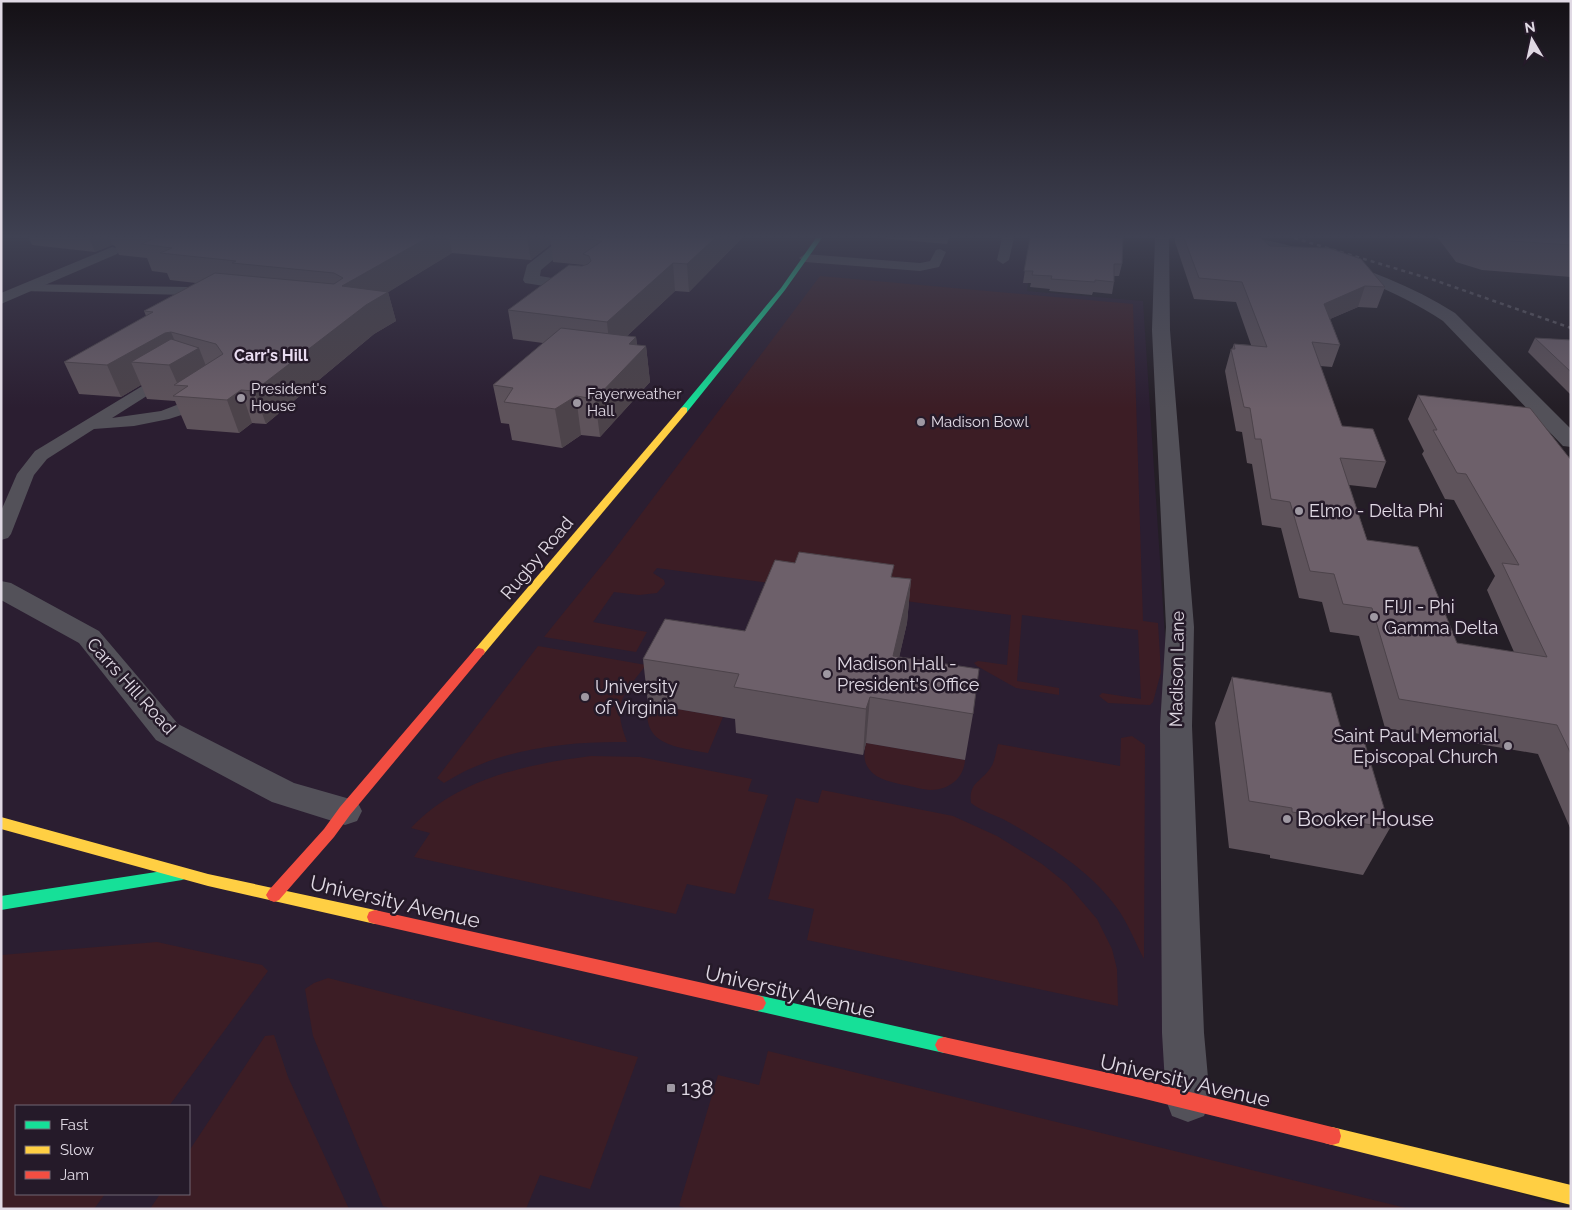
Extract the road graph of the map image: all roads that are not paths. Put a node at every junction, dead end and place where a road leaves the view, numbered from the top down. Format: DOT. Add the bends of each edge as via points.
graph roads {
  1 [pos="221,294"];
  2 [pos="776,294"];
  3 [pos="1161,294"];
  4 [pos="1411,294"];
  5 [pos="226,295"];
  6 [pos="183,368"];
  7 [pos="216,392"];
  8 [pos="89,425"];
  9 [pos="1571,441"];
  10 [pos="1,534"];
  11 [pos="1,589"];
  12 [pos="345,811"];
  13 [pos="1,823"];
  14 [pos="182,874"];
  15 [pos="274,895"];
  16 [pos="1,903"];
  17 [pos="1188,1100"];
  18 [pos="1571,1195"];
  1 -- 5 [label="lane"];
  2 -- 12 [label="main road, Rugby Road" via="671,426"];
  3 -- 17 [label="street, Madison Lane" via="1180,627 1176,726 1183,1033"];
  4 -- 9 [label="street" via="1432,304 1463,330"];
  6 -- 8 [label="lane"];
  7 -- 8 [label="lane" via="174,414"];
  8 -- 10 [label="lane" via="41,455 26,474"];
  11 -- 12 [label="street, Carrs Hill Road" via="89,637 167,732 284,793"];
  12 -- 15 [label="main road, Rugby Road" via="330,834"];
  13 -- 14 [label="main road, University Avenue"];
  14 -- 15 [label="main road, University Avenue"];
  14 -- 16 [label="main road"];
  15 -- 17 [label="main road, University Avenue"];
  17 -- 18 [label="main road, University Avenue"];
}
